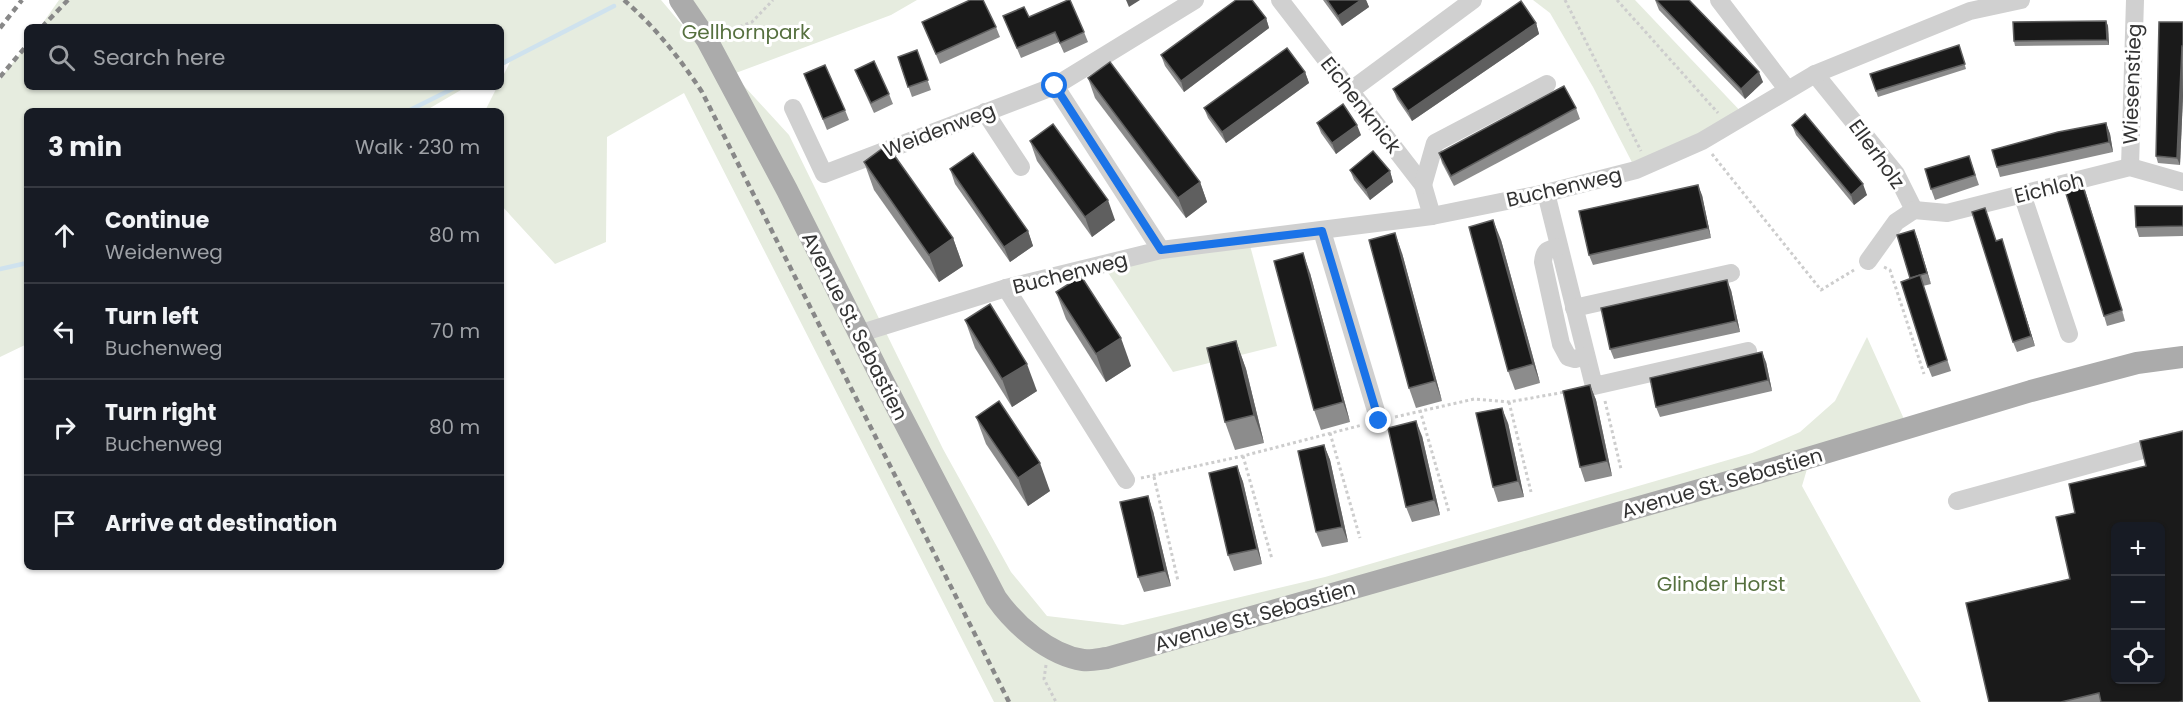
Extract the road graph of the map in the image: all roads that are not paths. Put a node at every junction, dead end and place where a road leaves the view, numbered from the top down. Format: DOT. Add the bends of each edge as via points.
graph roads {
  1 [pos="680,0"];
  2 [pos="1280,0"];
  3 [pos="1473,0"];
  4 [pos="1719,0"];
  5 [pos="2021,0"];
  6 [pos="2135,0"];
  7 [pos="1188,2"];
  8 [pos="1815,74"];
  9 [pos="1547,84"];
  10 [pos="1055,86"];
  11 [pos="1787,89"];
  12 [pos="1350,91"];
  13 [pos="794,108"];
  14 [pos="985,112"];
  15 [pos="1021,167"];
  16 [pos="2130,167"];
  17 [pos="2183,182"];
  18 [pos="1424,185"];
  19 [pos="1546,193"];
  20 [pos="2022,194"];
  21 [pos="1914,210"];
  22 [pos="1432,216"];
  23 [pos="1322,231"];
  24 [pos="1559,247"];
  25 [pos="1161,250"];
  26 [pos="1868,261"];
  27 [pos="1731,273"];
  28 [pos="1006,288"];
  29 [pos="1574,308"];
  30 [pos="858,333"];
  31 [pos="2069,334"];
  32 [pos="1748,351"];
  33 [pos="1586,356"];
  34 [pos="2183,357"];
  35 [pos="1379,421"];
  36 [pos="2183,439"];
  37 [pos="1126,480"];
  38 [pos="1957,501"];
  1 -- 30 [label="main road, Avenue St. Sebastien" via="707,40"];
  2 -- 12 [label="street, Eichenknick"];
  3 -- 12 [label="street"];
  4 -- 11 [label="street"];
  5 -- 8 [label="street, Buchenweg" via="1970,10"];
  6 -- 16 [label="street, Wiesenstieg"];
  7 -- 10 [label="street, Weidenweg"];
  8 -- 11 [label="street, Buchenweg"];
  8 -- 21 [label="street, Ellerholz" via="1896,174"];
  9 -- 18 [label="street" via="1435,143"];
  10 -- 14 [label="street, Weidenweg"];
  10 -- 25 [label="street"];
  11 -- 19 [label="street, Buchenweg" via="1702,141 1649,165"];
  12 -- 18 [label="street, Eichenknick"];
  13 -- 14 [label="street, Weidenweg" via="824,174"];
  14 -- 15 [label="street"];
  16 -- 17 [label="street, Eichloh"];
  16 -- 20 [label="street, Eichloh"];
  18 -- 22 [label="street, Eichenknick"];
  19 -- 22 [label="street, Buchenweg"];
  19 -- 24 [label="street"];
  20 -- 21 [label="street, Eichloh" via="1947,213"];
  20 -- 31 [label="street"];
  21 -- 26 [label="street, Ellerholz" via="1896,222"];
  22 -- 23 [label="street, Buchenweg"];
  23 -- 25 [label="street, Buchenweg"];
  23 -- 35 [label="street"];
  24 -- 29 [label="street"];
  24 -- 33 [label="street" via="1547,249 1543,262 1561,344 1568,357"];
  25 -- 28 [label="street, Buchenweg"];
  27 -- 29 [label="street"];
  28 -- 30 [label="street, Buchenweg"];
  28 -- 37 [label="street"];
  29 -- 33 [label="street"];
  30 -- 34 [label="main road, Avenue St. Sebastien" via="1007,615 1050,646 1086,661 1745,477 2041,389 2137,363"];
  32 -- 33 [label="street" via="1597,385"];
  36 -- 38 [label="street"];
}
